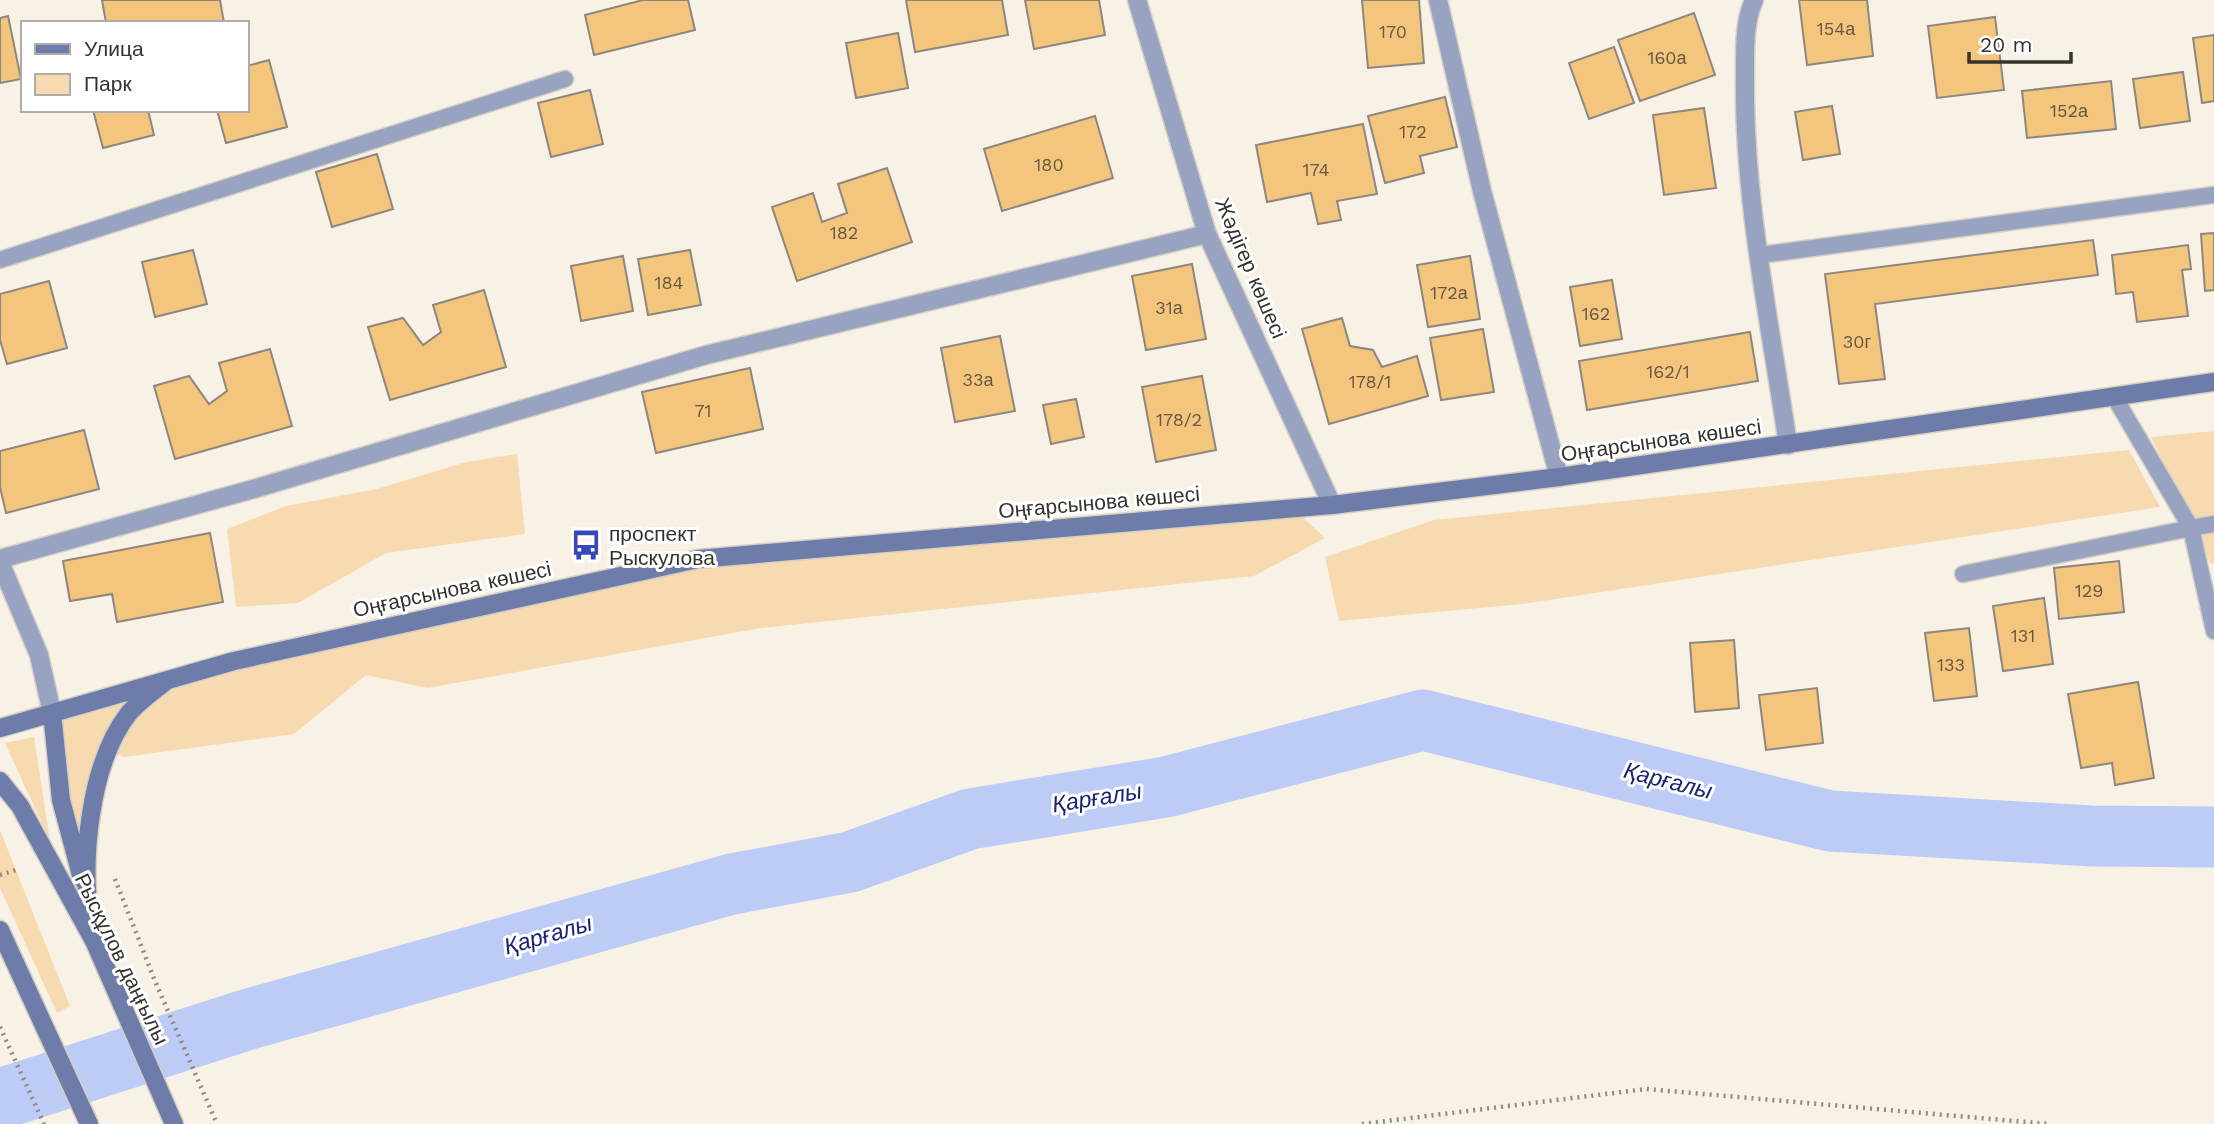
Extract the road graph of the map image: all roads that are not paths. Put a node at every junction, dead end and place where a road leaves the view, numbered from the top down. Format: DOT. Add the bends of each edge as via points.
graph roads {
  1 [pos="1137,0"];
  2 [pos="1438,0"];
  3 [pos="1754,0"];
  4 [pos="565,79"];
  5 [pos="2214,195"];
  6 [pos="1207,234"];
  7 [pos="1760,255"];
  8 [pos="0,260"];
  9 [pos="2214,382"];
  10 [pos="2115,398"];
  11 [pos="1788,445"];
  12 [pos="1559,477"];
  13 [pos="1332,505"];
  14 [pos="2214,524"];
  15 [pos="2191,528"];
  16 [pos="0,561"];
  17 [pos="1964,574"];
  18 [pos="2214,631"];
  19 [pos="170,678"];
  20 [pos="52,713"];
  21 [pos="0,728"];
  22 [pos="0,781"];
  23 [pos="85,893"];
  24 [pos="0,930"];
  25 [pos="94,943"];
  26 [pos="0,951"];
  27 [pos="24,981"];
  28 [pos="89,1124"];
  29 [pos="174,1124"];
  1 -- 6 [label="street, Жәдігер көшесі"];
  2 -- 12 [label="street" via="1482,191"];
  3 -- 7 [label="street" via="1748,13 1744,112"];
  4 -- 8 [label="lane"];
  5 -- 7 [label="lane"];
  6 -- 13 [label="street, Жәдігер көшесі"];
  6 -- 16 [label="street" via="706,355"];
  7 -- 11 [label="street"];
  9 -- 10 [label="main road, Оңғарсынова көшесі"];
  10 -- 11 [label="main road, Оңғарсынова көшесі"];
  10 -- 15 [label="lane"];
  11 -- 12 [label="main road, Оңғарсынова көшесі"];
  12 -- 13 [label="main road, Оңғарсынова көшесі"];
  13 -- 19 [label="main road, Оңғарсынова көшесі" via="698,559"];
  14 -- 15 [label="lane"];
  15 -- 17 [label="lane"];
  15 -- 18 [label="lane"];
  16 -- 20 [label="street" via="39,655"];
  19 -- 20 [label="main road, Оңғарсынова көшесі"];
  19 -- 23 [label="main road" via="130,712 108,750 92,808"];
  20 -- 21 [label="main road, Оңғарсынова көшесі"];
  20 -- 23 [label="main road" via="61,800"];
  22 -- 25 [label="main road, Рысқұлов даңғылы" via="20,806"];
  23 -- 25 [label="main road"];
  24 -- 27 [label="main road"];
  25 -- 29 [label="main road, Рысқұлов даңғылы"];
  26 -- 27 [label="main road"];
  27 -- 28 [label="main road"];
}
